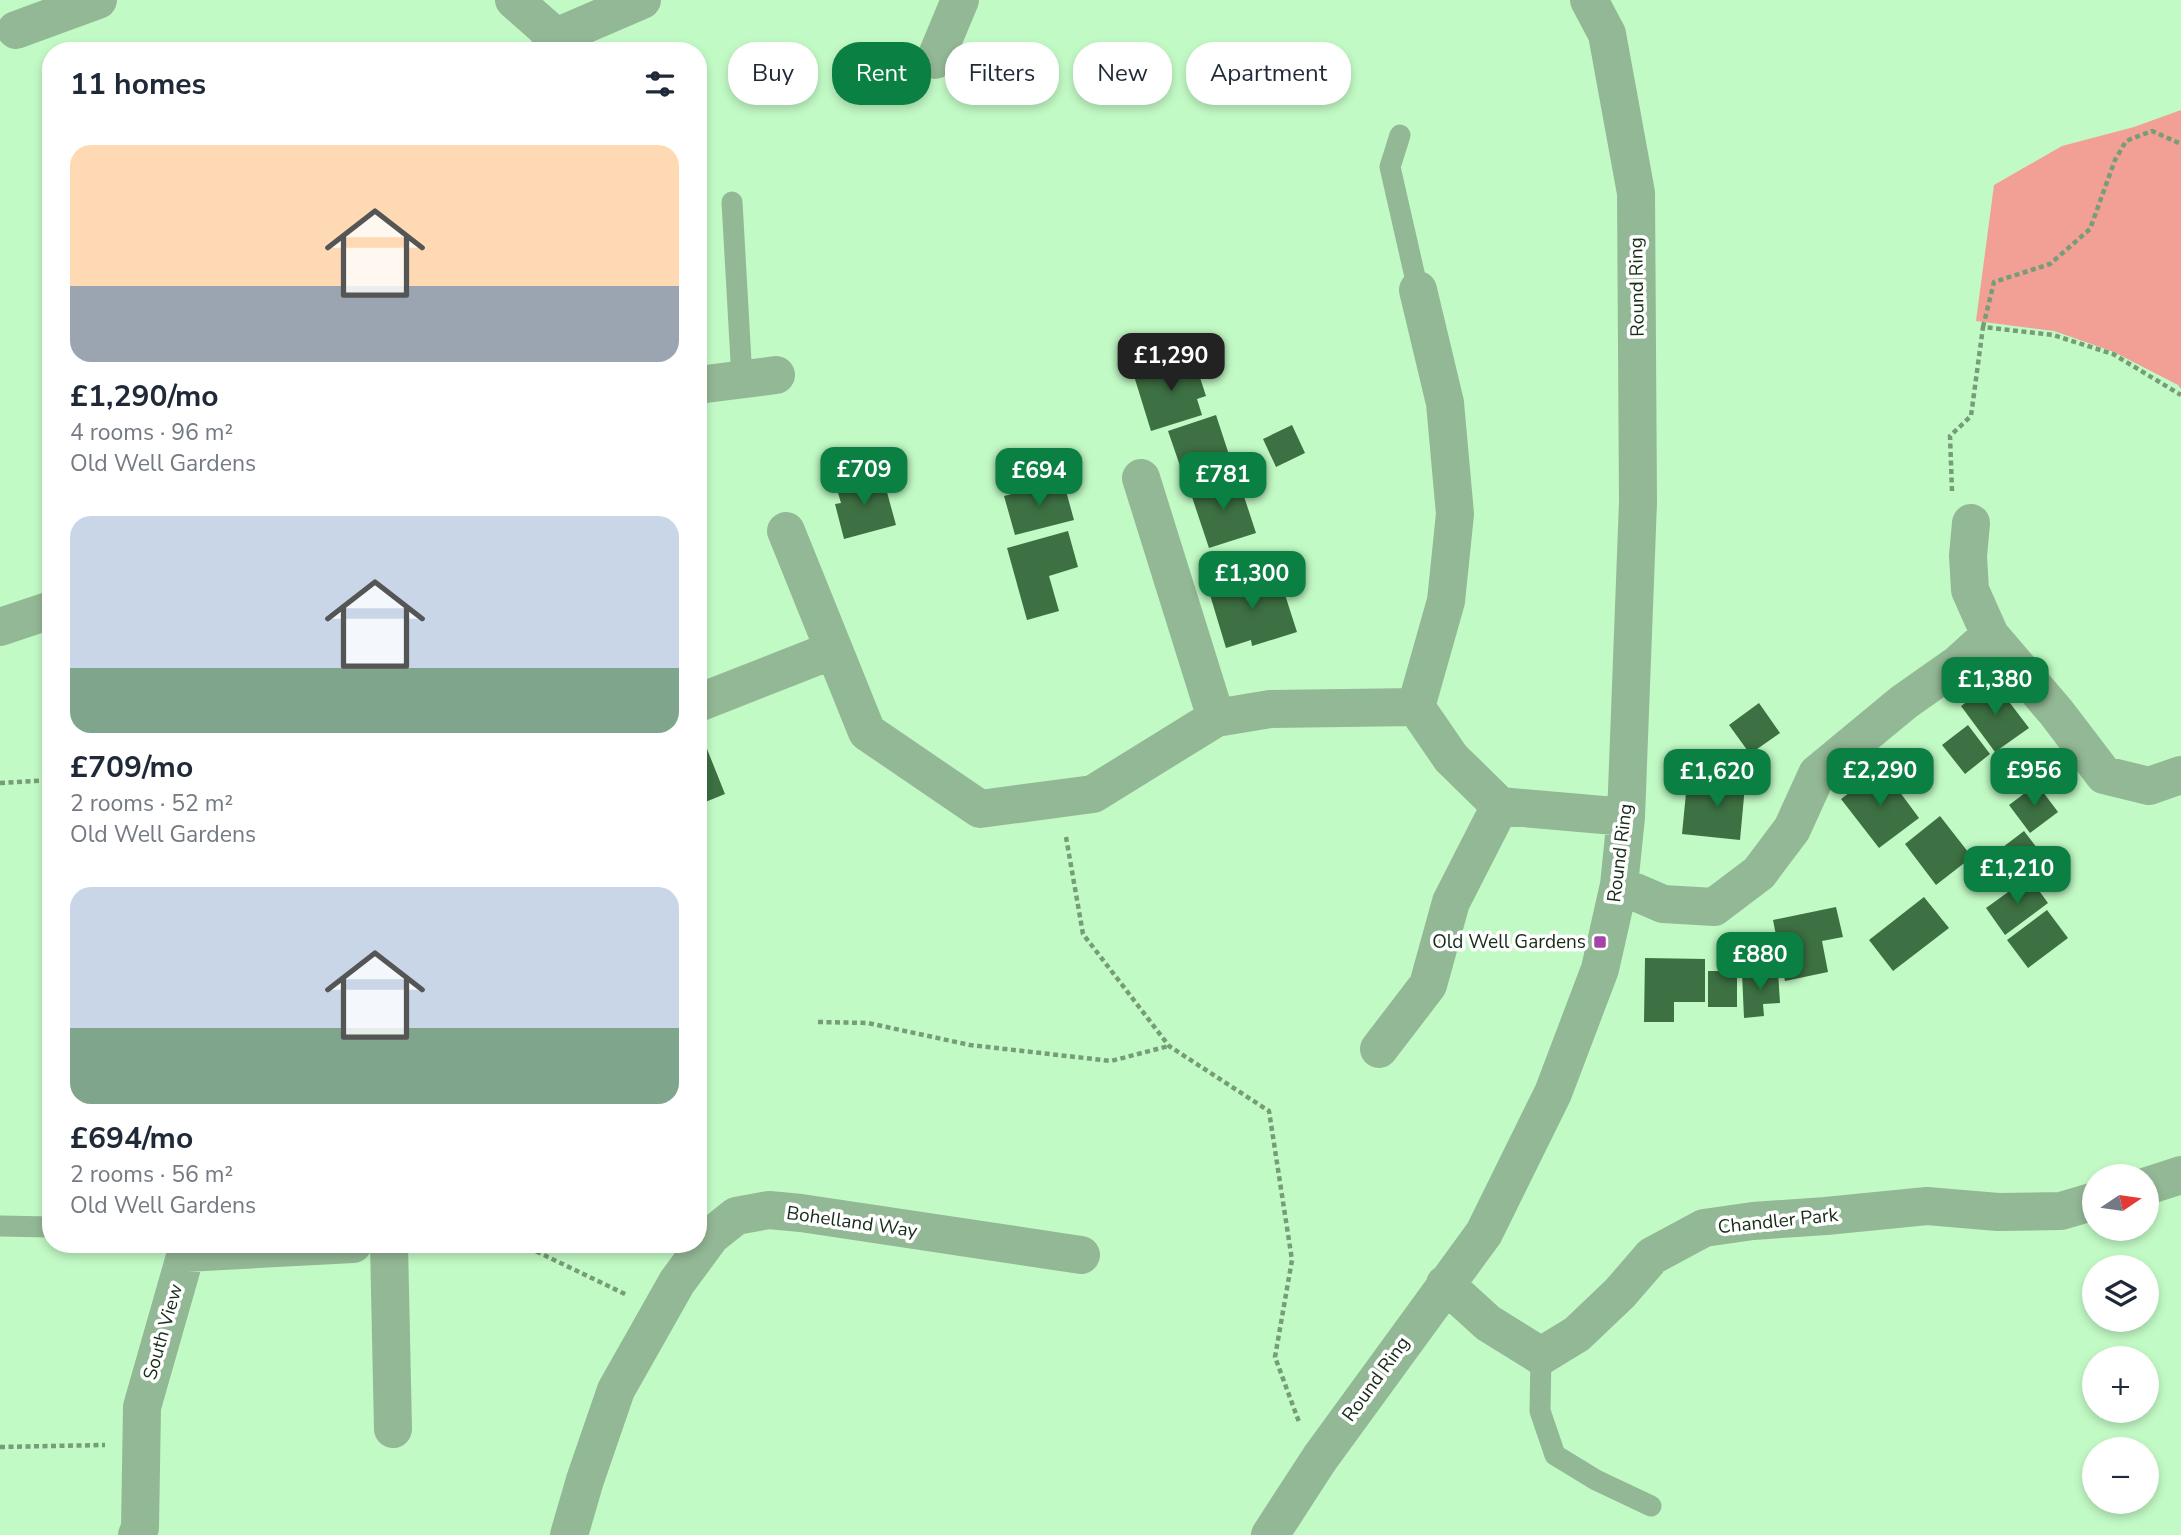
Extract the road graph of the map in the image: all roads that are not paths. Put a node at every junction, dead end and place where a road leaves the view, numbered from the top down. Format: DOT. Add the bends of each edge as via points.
graph roads {
  1 [pos="98,0"];
  2 [pos="514,0"];
  3 [pos="642,0"];
  4 [pos="960,0"];
  5 [pos="1589,0"];
  6 [pos="16,30"];
  7 [pos="550,42"];
  8 [pos="556,42"];
  9 [pos="935,61"];
  10 [pos="1400,135"];
  11 [pos="732,202"];
  12 [pos="1418,289"];
  13 [pos="759,377"];
  14 [pos="707,384"];
  15 [pos="1141,478"];
  16 [pos="786,531"];
  17 [pos="1969,539"];
  18 [pos="42,613"];
  19 [pos="0,627"];
  20 [pos="1990,635"];
  21 [pos="832,650"];
  22 [pos="707,699"];
  23 [pos="1416,707"];
  24 [pos="1216,718"];
  25 [pos="2181,775"];
  26 [pos="1500,806"];
  27 [pos="1626,817"];
  28 [pos="1619,885"];
  29 [pos="1379,1049"];
  30 [pos="2181,1175"];
  31 [pos="2160,1182"];
  32 [pos="2082,1205"];
  33 [pos="0,1226"];
  34 [pos="42,1227"];
  35 [pos="707,1242"];
  36 [pos="184,1253"];
  37 [pos="389,1253"];
  38 [pos="699,1253"];
  39 [pos="1081,1255"];
  40 [pos="1445,1284"];
  41 [pos="1541,1356"];
  42 [pos="393,1429"];
  43 [pos="1651,1506"];
  44 [pos="137,1535"];
  45 [pos="569,1535"];
  46 [pos="1270,1535"];
  1 -- 6 [label="street"];
  2 -- 7 [label="street"];
  3 -- 8 [label="street"];
  4 -- 9 [label="street"];
  5 -- 27 [label="street, Round Ring" via="1607,34 1636,193 1638,502"];
  10 -- 12 [label="lane" via="1390,167"];
  11 -- 13 [label="lane"];
  12 -- 23 [label="street" via="1446,403 1455,514 1446,601"];
  13 -- 14 [label="street"];
  15 -- 24 [label="street"];
  16 -- 21 [label="street"];
  17 -- 20 [label="street" via="1970,590"];
  18 -- 19 [label="street"];
  20 -- 25 [label="street" via="2104,775 2149,786"];
  20 -- 28 [label="street" via="1817,774 1792,830 1759,873 1714,907 1663,904"];
  21 -- 22 [label="street"];
  21 -- 24 [label="street" via="867,732 981,809 1093,793"];
  23 -- 24 [label="street" via="1270,709"];
  23 -- 26 [label="street" via="1451,758"];
  26 -- 27 [label="street"];
  26 -- 29 [label="street" via="1451,902 1428,985"];
  27 -- 28 [label="street, Round Ring"];
  28 -- 40 [label="street, Round Ring" via="1600,968 1553,1093 1484,1233"];
  30 -- 31 [label="street"];
  32 -- 41 [label="street, Chandler Park" via="2061,1211 1998,1212 1927,1206 1704,1228 1652,1256 1577,1334"];
  33 -- 34 [label="lane"];
  35 -- 39 [label="street, Bohelland Way" via="736,1216 769,1210"];
  36 -- 44 [label="street, South View" via="142,1407"];
  37 -- 42 [label="street"];
  38 -- 45 [label="street, Bohelland Way" via="677,1282 617,1390"];
  40 -- 41 [label="street" via="1488,1323"];
  40 -- 46 [label="street, Round Ring"];
  41 -- 43 [label="lane" via="1541,1411 1555,1455"];
}
